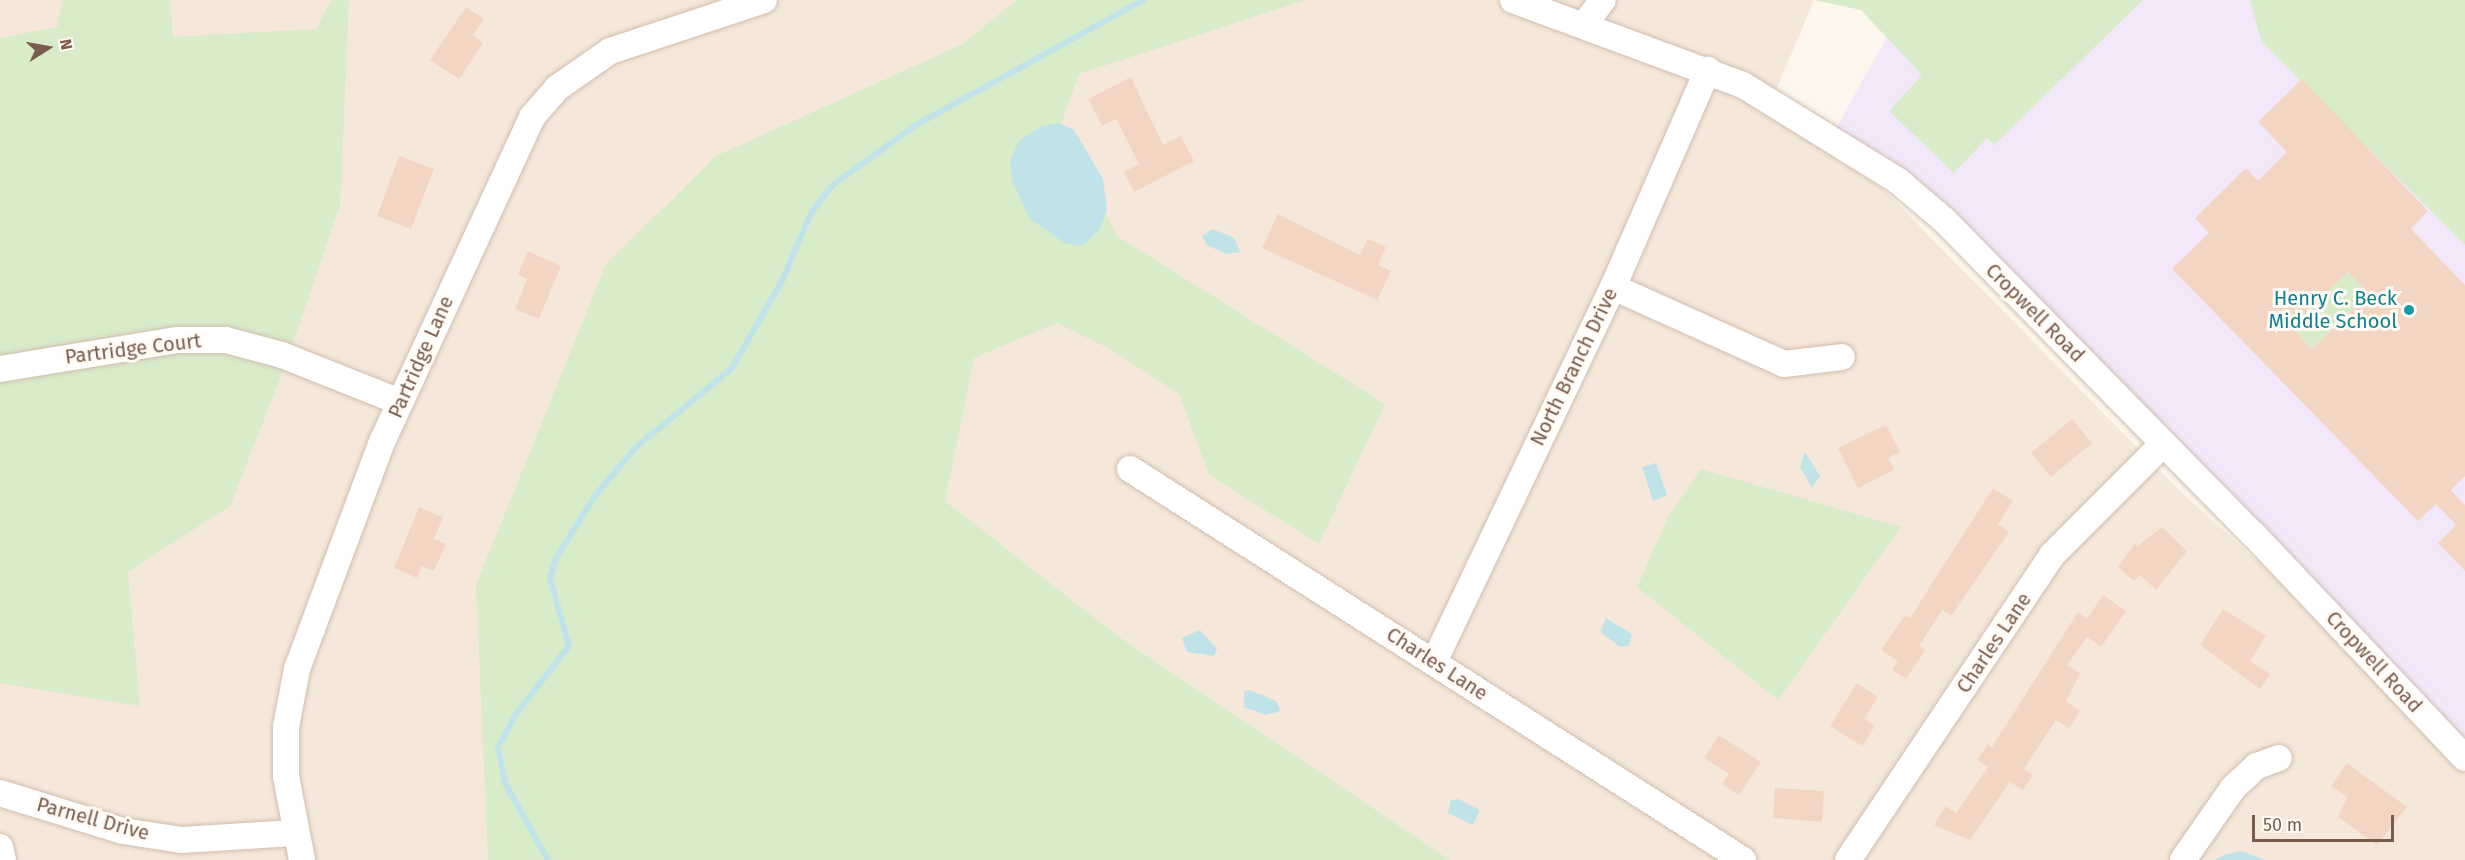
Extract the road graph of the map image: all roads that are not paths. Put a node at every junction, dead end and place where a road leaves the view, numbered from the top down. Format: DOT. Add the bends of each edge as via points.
graph roads {
  1 [pos="764,0"];
  2 [pos="1513,0"];
  3 [pos="1603,0"];
  4 [pos="1584,25"];
  5 [pos="1708,70"];
  6 [pos="1613,287"];
  7 [pos="1842,357"];
  8 [pos="0,369"];
  9 [pos="400,402"];
  10 [pos="2163,444"];
  11 [pos="1130,469"];
  12 [pos="1434,662"];
  13 [pos="2278,758"];
  14 [pos="2465,758"];
  15 [pos="0,793"];
  16 [pos="294,833"];
  17 [pos="0,847"];
  18 [pos="3,860"];
  19 [pos="302,860"];
  20 [pos="1743,860"];
  21 [pos="1848,860"];
  22 [pos="2182,860"];
  1 -- 9 [label="street, Partridge Lane" via="610,51 557,88 532,117"];
  2 -- 4 [label="street, Cropwell Road"];
  3 -- 4 [label="street"];
  4 -- 5 [label="street, Cropwell Road"];
  5 -- 6 [label="street, North Branch Drive"];
  5 -- 10 [label="street, Cropwell Road" via="1799,115 1897,180 1944,220"];
  6 -- 7 [label="street" via="1784,364"];
  6 -- 12 [label="street, North Branch Drive"];
  8 -- 9 [label="street, Partridge Court" via="178,340 226,340 282,355"];
  9 -- 16 [label="street, Partridge Lane" via="297,669 286,727"];
  10 -- 14 [label="street, Cropwell Road"];
  10 -- 21 [label="street, Charles Lane" via="2052,555"];
  11 -- 12 [label="street, Charles Lane"];
  12 -- 20 [label="street, Charles Lane"];
  13 -- 22 [label="street" via="2257,766 2233,788"];
  15 -- 16 [label="street, Parnell Drive" via="123,831 182,840"];
  16 -- 19 [label="street, Partridge Lane"];
  17 -- 18 [label="street"];
}
